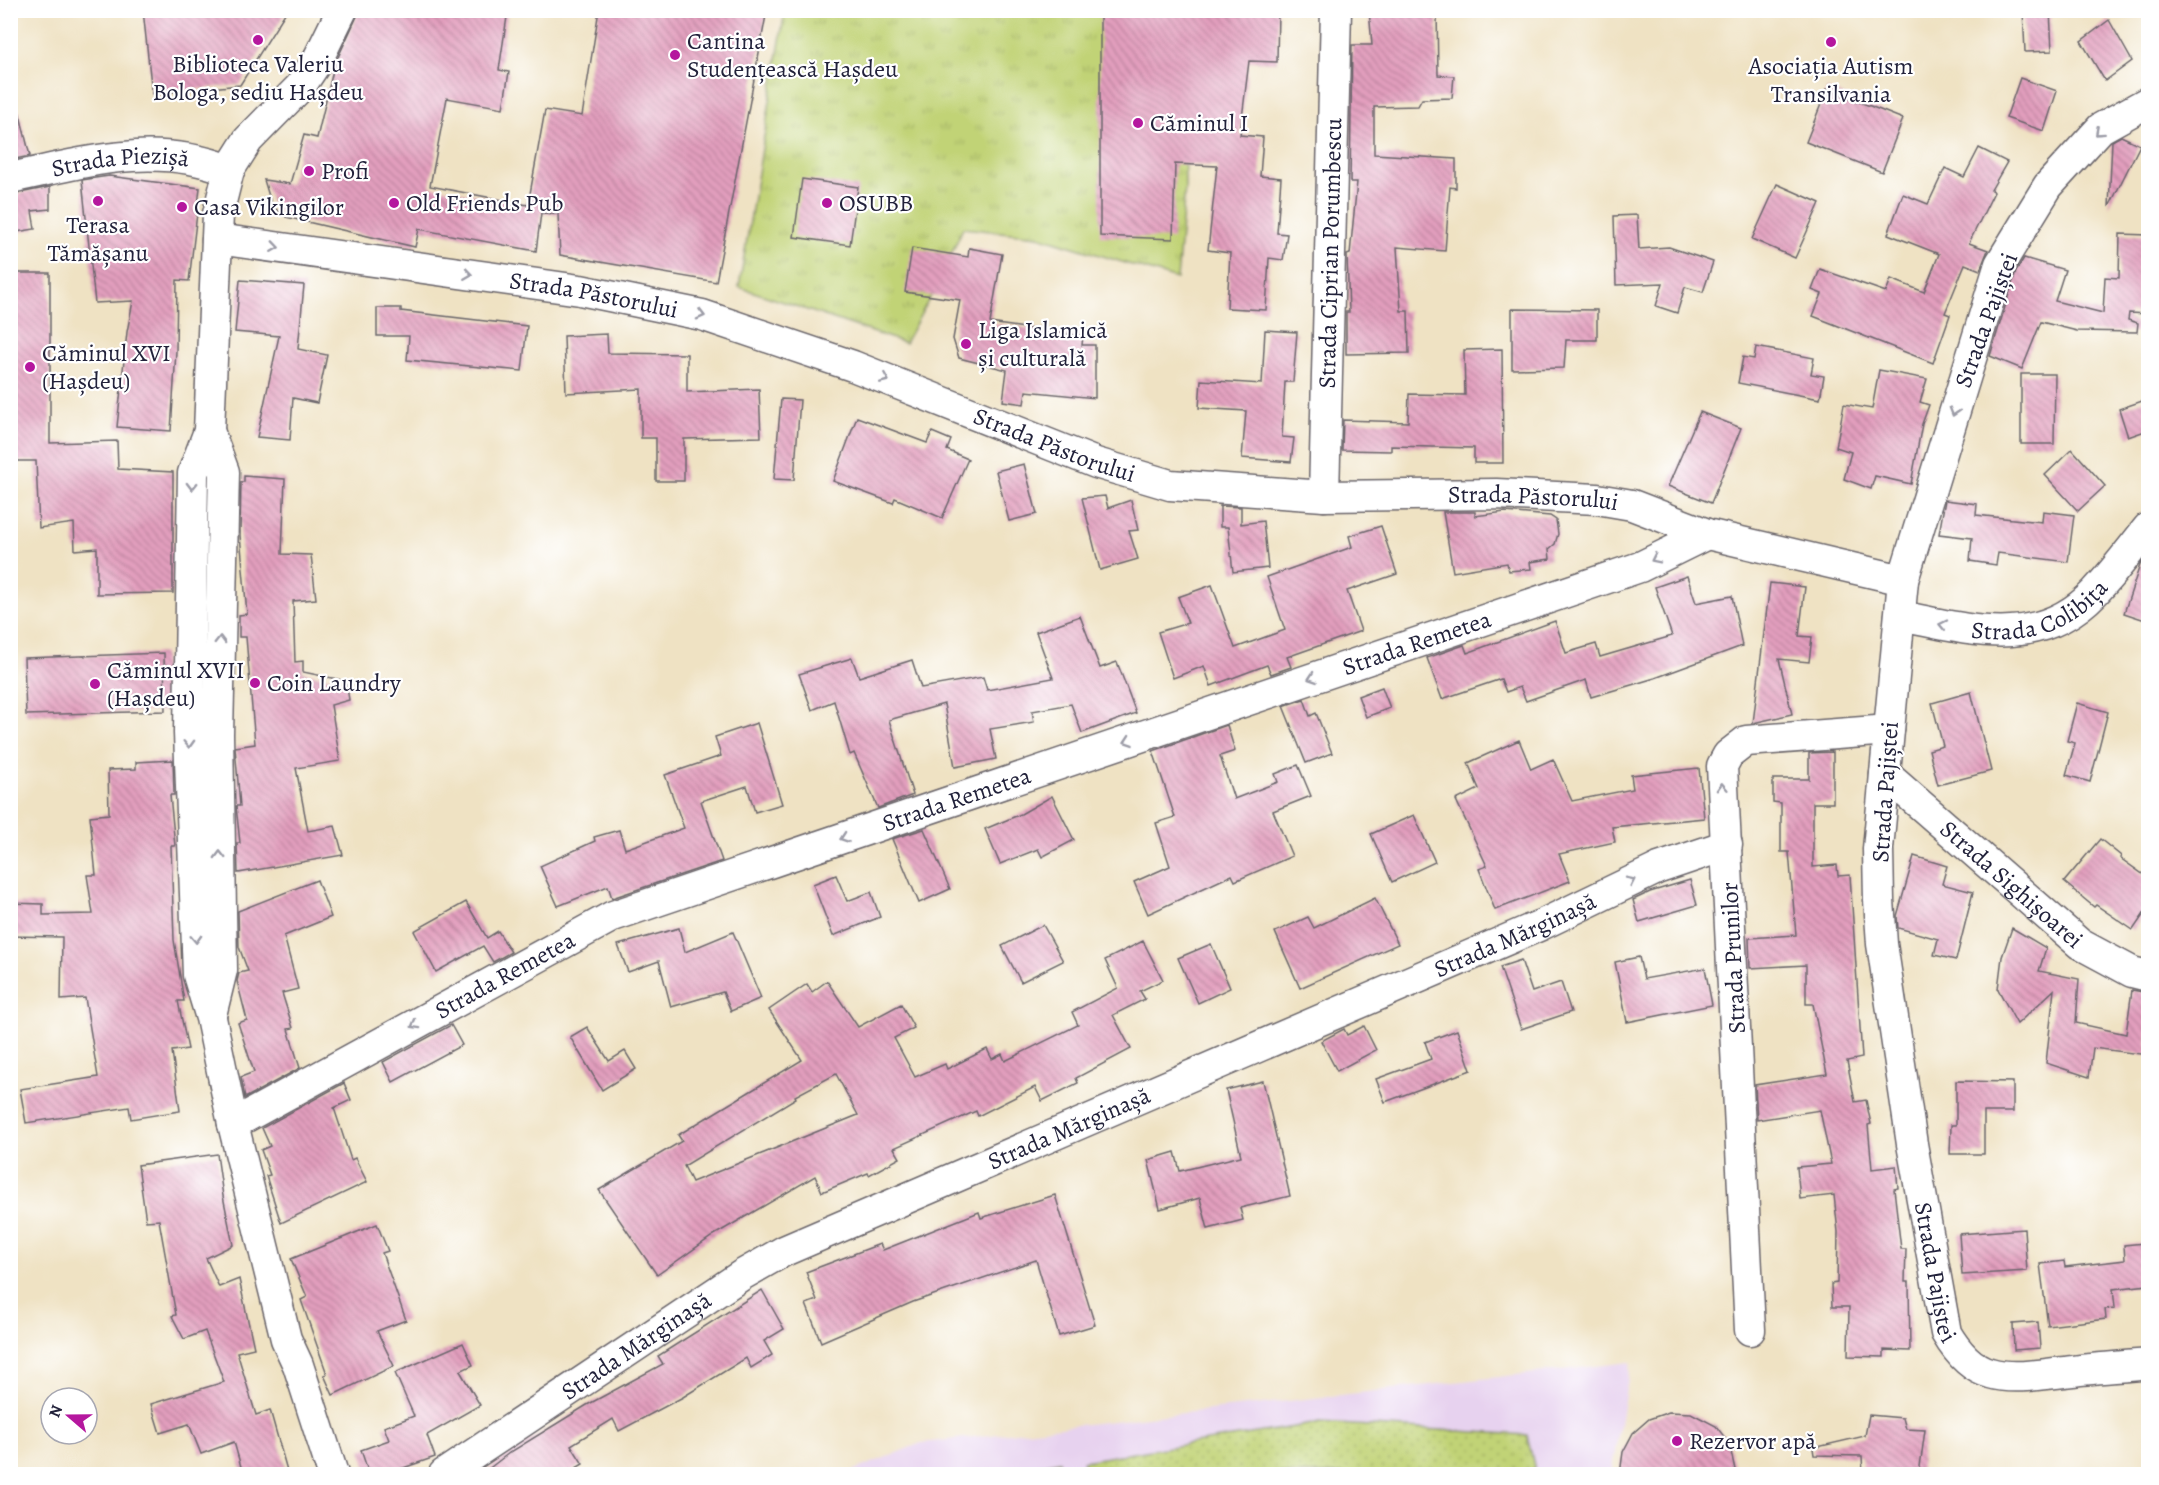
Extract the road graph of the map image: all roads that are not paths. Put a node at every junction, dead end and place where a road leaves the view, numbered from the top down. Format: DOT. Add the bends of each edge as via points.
graph roads {
  1 [pos="342,10"];
  2 [pos="1336,10"];
  3 [pos="2148,102"];
  4 [pos="229,170"];
  5 [pos="10,178"];
  6 [pos="217,239"];
  7 [pos="1324,496"];
  8 [pos="2148,528"];
  9 [pos="1707,534"];
  10 [pos="1903,580"];
  11 [pos="1900,616"];
  12 [pos="1889,730"];
  13 [pos="1885,774"];
  14 [pos="1727,845"];
  15 [pos="2148,976"];
  16 [pos="233,1124"];
  17 [pos="1750,1330"];
  18 [pos="286,1339"];
  19 [pos="2148,1364"];
  20 [pos="312,1474"];
  21 [pos="333,1474"];
  22 [pos="444,1474"];
  1 -- 4 [label="street" via="300,87 248,140"];
  2 -- 7 [label="street, Strada Ciprian Porumbescu"];
  3 -- 10 [label="street, Strada Pajiștei, one-way" via="2101,128 2048,186 2000,264"];
  4 -- 5 [label="street, Strada Piezișă" via="204,161 140,154"];
  4 -- 6 [label="street" via="218,214"];
  6 -- 7 [label="street, Strada Păstorului, one-way" via="580,290 702,315 853,366 1140,478 1198,489"];
  6 -- 16 [label="street" via="209,431 224,472 218,734 222,970 211,1018"];
  7 -- 9 [label="street, Strada Păstorului" via="1497,494 1597,499 1632,505"];
  8 -- 11 [label="street, Strada Colibița, one-way" via="2095,592 2070,613 2042,626 2010,633 1974,631"];
  9 -- 10 [label="street, Strada Păstorului"];
  9 -- 16 [label="street, Strada Remetea, one-way" via="1640,567 614,916"];
  10 -- 11 [label="street, Strada Pajiștei"];
  11 -- 12 [label="street, Strada Pajiștei"];
  12 -- 13 [label="street, Strada Pajiștei"];
  14 -- 12 [label="street, Strada Prunilor, one-way" via="1722,766 1736,748 1746,741 1764,738"];
  13 -- 15 [label="street, Strada Sighișoarei" via="2080,944 2123,968"];
  13 -- 19 [label="street, Strada Pajiștei" via="1878,849 1882,944 1946,1334 1971,1363 1989,1373 2036,1375"];
  14 -- 17 [label="street, Strada Prunilor"];
  22 -- 14 [label="street, Strada Mărginașă, one-way" via="784,1251 1541,926 1659,868"];
  16 -- 18 [label="street"];
  18 -- 20 [label="street" via="287,1376"];
  18 -- 21 [label="street"];
}
